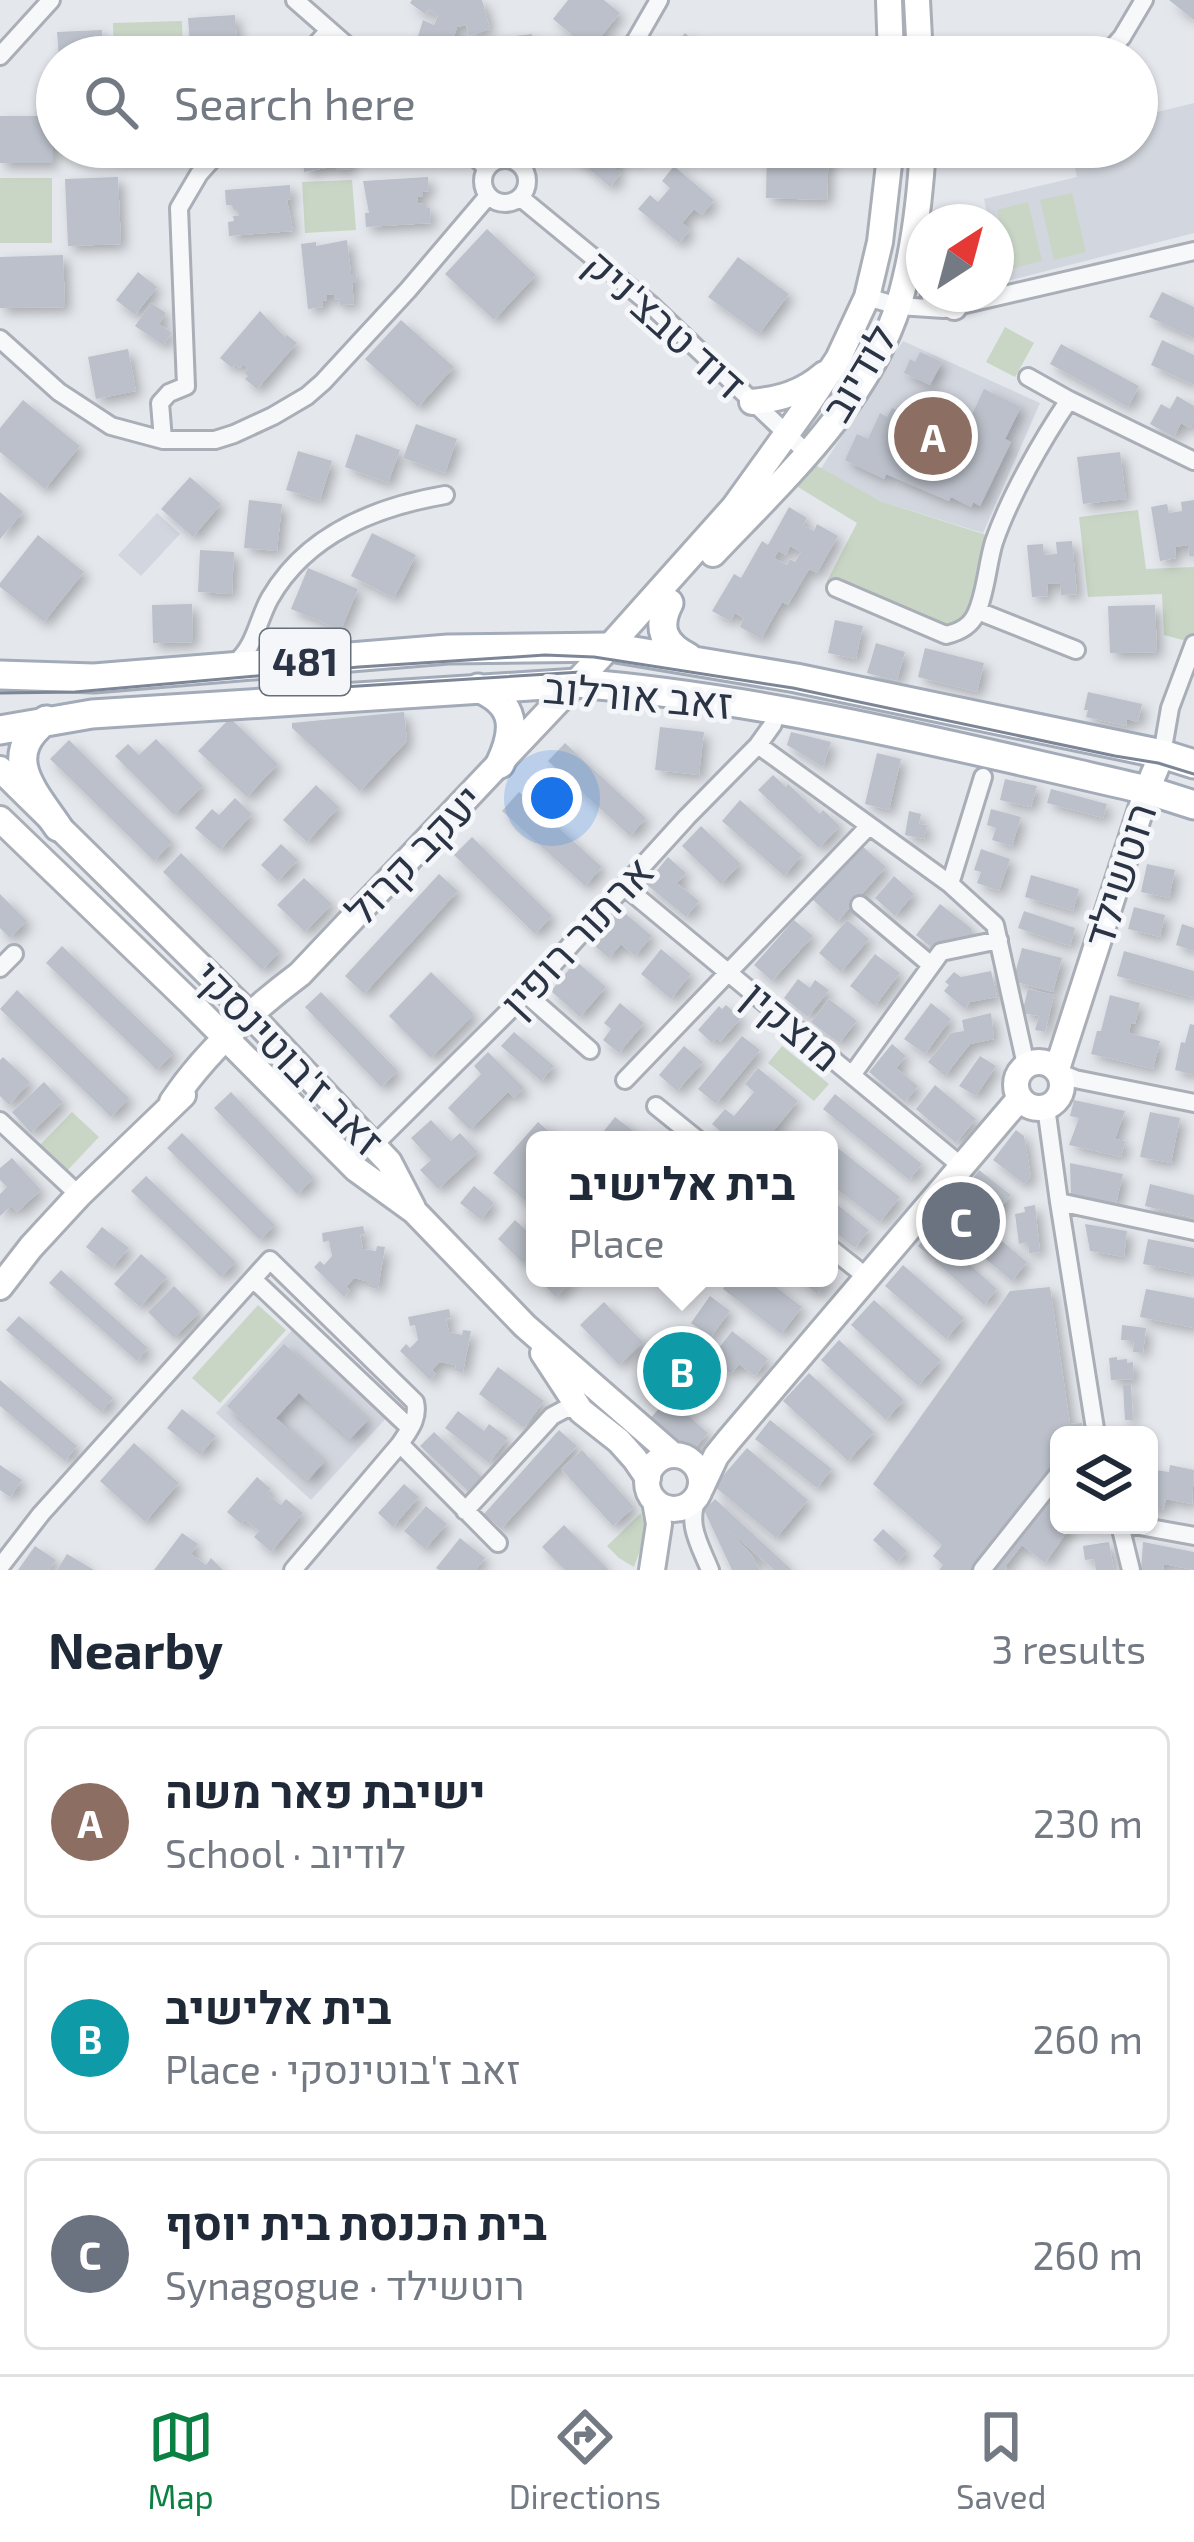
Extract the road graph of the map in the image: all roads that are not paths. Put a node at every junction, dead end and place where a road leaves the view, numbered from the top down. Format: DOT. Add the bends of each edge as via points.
graph roads {
  1 [pos="51,0"];
  2 [pos="295,0"];
  3 [pos="658,0"];
  4 [pos="890,0"];
  5 [pos="917,0"];
  6 [pos="1144,0"];
  7 [pos="329,30"];
  8 [pos="323,36"];
  9 [pos="336,36"];
  10 [pos="638,36"];
  11 [pos="891,36"];
  12 [pos="919,36"];
  13 [pos="1123,36"];
  14 [pos="4,45"];
  15 [pos="204,168"];
  16 [pos="488,168"];
  17 [pos="522,168"];
  18 [pos="889,168"];
  19 [pos="922,168"];
  20 [pos="933,168"];
  21 [pos="488,196"];
  22 [pos="520,198"];
  23 [pos="920,200"];
  24 [pos="919,204"];
  25 [pos="1194,250"];
  26 [pos="906,275"];
  27 [pos="1014,286"];
  28 [pos="867,297"];
  29 [pos="898,306"];
  30 [pos="906,307"];
  31 [pos="0,339"];
  32 [pos="838,359"];
  33 [pos="1028,376"];
  34 [pos="1069,400"];
  35 [pos="752,402"];
  36 [pos="786,434"];
  37 [pos="163,440"];
  38 [pos="808,453"];
  39 [pos="1194,461"];
  40 [pos="445,495"];
  41 [pos="836,588"];
  42 [pos="669,604"];
  43 [pos="978,611"];
  44 [pos="257,632"];
  45 [pos="1194,644"];
  46 [pos="619,648"];
  47 [pos="1076,650"];
  48 [pos="294,663"];
  49 [pos="703,663"];
  50 [pos="229,668"];
  51 [pos="0,675"];
  52 [pos="578,683"];
  53 [pos="478,688"];
  54 [pos="46,720"];
  55 [pos="773,724"];
  56 [pos="0,730"];
  57 [pos="758,745"];
  58 [pos="1162,754"];
  59 [pos="500,764"];
  60 [pos="1194,764"];
  61 [pos="0,769"];
  62 [pos="983,777"];
  63 [pos="0,783"];
  64 [pos="1148,790"];
  65 [pos="1194,805"];
  66 [pos="50,818"];
  67 [pos="0,819"];
  68 [pos="869,826"];
  69 [pos="950,884"];
  70 [pos="624,886"];
  71 [pos="860,904"];
  72 [pos="998,940"];
  73 [pos="14,954"];
  74 [pos="931,965"];
  75 [pos="0,968"];
  76 [pos="729,973"];
  77 [pos="526,994"];
  78 [pos="190,1001"];
  79 [pos="255,1020"];
  80 [pos="232,1043"];
  81 [pos="590,1050"];
  82 [pos="197,1068"];
  83 [pos="852,1075"];
  84 [pos="1052,1077"];
  85 [pos="625,1080"];
  86 [pos="172,1102"];
  87 [pos="1194,1103"];
  88 [pos="656,1106"];
  89 [pos="0,1121"];
  90 [pos="687,1131"];
  91 [pos="374,1145"];
  92 [pos="960,1165"];
  93 [pos="79,1195"];
  94 [pos="1059,1202"];
  95 [pos="414,1210"];
  96 [pos="1194,1231"];
  97 [pos="838,1253"];
  98 [pos="868,1278"];
  99 [pos="253,1279"];
  100 [pos="0,1287"];
  101 [pos="524,1326"];
  102 [pos="581,1411"];
  103 [pos="1092,1426"];
  104 [pos="405,1436"];
  105 [pos="726,1444"];
  106 [pos="680,1457"];
  107 [pos="1050,1484"];
  108 [pos="651,1490"];
  109 [pos="699,1492"];
  110 [pos="465,1511"];
  111 [pos="1158,1529"];
  112 [pos="1122,1534"];
  113 [pos="1194,1536"];
  114 [pos="498,1543"];
  115 [pos="0,1567"];
  116 [pos="299,1568"];
  117 [pos="652,1570"];
  118 [pos="710,1570"];
  119 [pos="982,1570"];
  120 [pos="1131,1570"];
  1 -- 14 [label="street"];
  2 -- 7 [label="street"];
  3 -- 10 [label="street"];
  4 -- 11 [label="street"];
  5 -- 12 [label="street"];
  6 -- 13 [label="street"];
  7 -- 8 [label="street"];
  7 -- 9 [label="street"];
  15 -- 37 [label="street" via="179,208 186,386 160,403"];
  16 -- 21 [label="street"];
  17 -- 22 [label="street" via="527,185"];
  18 -- 28 [label="street, לודיוב"];
  19 -- 23 [label="street, לודיוב"];
  20 -- 23 [label="street"];
  21 -- 22 [label="street" via="507,204"];
  21 -- 37 [label="street" via="307,396 215,440"];
  22 -- 35 [label="street, דוד טבצ'ניק" via="651,305"];
  23 -- 24 [label="street, לודיוב"];
  25 -- 27 [label="street"];
  26 -- 29 [label="street, לודיוב"];
  28 -- 29 [label="street"];
  28 -- 32 [label="street, לודיוב"];
  29 -- 30 [label="street"];
  29 -- 38 [label="street, לודיוב" via="870,366"];
  31 -- 37 [label="street" via="110,426"];
  32 -- 35 [label="street" via="800,391"];
  32 -- 36 [label="street, לודיוב"];
  33 -- 34 [label="street"];
  34 -- 39 [label="street"];
  34 -- 43 [label="street" via="996,538"];
  35 -- 36 [label="street, דוד טבצ'ניק"];
  36 -- 38 [label="street, דוד טבצ'ניק"];
  36 -- 46 [label="street, יעקב קרול"];
  38 -- 42 [label="street, יעקב קרול"];
  40 -- 44 [label="street" via="380,510 318,544 292,566"];
  41 -- 43 [label="street" via="946,635"];
  42 -- 46 [label="street, יעקב קרול"];
  42 -- 49 [label="main road" via="665,639"];
  43 -- 47 [label="street"];
  44 -- 48 [label="street"];
  44 -- 50 [label="street"];
  45 -- 58 [label="street, רוטשילד"];
  46 -- 48 [label="main road, זאב אורלוב / 481" via="448,649"];
  46 -- 49 [label="main road, זאב אורלוב / 481"];
  46 -- 52 [label="street, יעקב קרול"];
  48 -- 50 [label="main road, זאב אורלוב / 481"];
  49 -- 58 [label="main road, זאב אורלוב / 481"];
  50 -- 51 [label="main road, זאב אורלוב / 481"];
  52 -- 53 [label="main road, זאב אורלוב / 481"];
  52 -- 59 [label="street, יעקב קרול"];
  52 -- 64 [label="main road, זאב אורלוב / 481" via="779,709"];
  53 -- 54 [label="main road, זאב אורלוב / 481"];
  53 -- 59 [label="main road" via="504,705 511,725"];
  54 -- 56 [label="main road, זאב אורלוב / 481"];
  54 -- 66 [label="main road" via="20,757"];
  55 -- 57 [label="street, ארתור רופין"];
  57 -- 68 [label="street"];
  57 -- 70 [label="street, ארתור רופין"];
  58 -- 60 [label="main road, זאב אורלוב / 481"];
  58 -- 64 [label="street, רוטשילד"];
  59 -- 79 [label="street, יעקב קרול"];
  61 -- 66 [label="street, זאב ז'בוטינסקי"];
  62 -- 69 [label="street"];
  63 -- 66 [label="street"];
  64 -- 65 [label="main road, זאב אורלוב / 481"];
  64 -- 84 [label="street, רוטשילד"];
  66 -- 79 [label="street, זאב ז'בוטינסקי"];
  67 -- 78 [label="street, זאב ז'בוטינסקי"];
  68 -- 69 [label="street"];
  68 -- 76 [label="street"];
  69 -- 72 [label="street" via="995,925"];
  70 -- 76 [label="street, מוצקין"];
  70 -- 77 [label="street, ארתור רופין"];
  71 -- 74 [label="street"];
  72 -- 74 [label="street" via="941,952"];
  72 -- 84 [label="street"];
  73 -- 75 [label="street"];
  74 -- 83 [label="street"];
  76 -- 83 [label="street, מוצקין"];
  76 -- 85 [label="street"];
  77 -- 81 [label="street"];
  77 -- 91 [label="street, ארתור רופין"];
  78 -- 80 [label="street, זאב ז'בוטינסקי"];
  78 -- 82 [label="street" via="202,1028"];
  79 -- 80 [label="street, יעקב קרול"];
  79 -- 91 [label="street, זאב ז'בוטינסקי"];
  80 -- 82 [label="street"];
  80 -- 86 [label="street" via="202,1081"];
  80 -- 95 [label="street, זאב ז'בוטינסקי" via="356,1169"];
  82 -- 86 [label="street"];
  83 -- 92 [label="street, מוצקין"];
  84 -- 87 [label="street"];
  84 -- 92 [label="street" via="1031,1107 1020,1098"];
  84 -- 94 [label="street"];
  86 -- 93 [label="street"];
  88 -- 90 [label="street"];
  89 -- 93 [label="street"];
  91 -- 95 [label="street, זאב ז'בוטינסקי"];
  92 -- 98 [label="street"];
  93 -- 100 [label="street"];
  94 -- 96 [label="street"];
  94 -- 103 [label="street"];
  95 -- 101 [label="street"];
  97 -- 98 [label="street"];
  98 -- 105 [label="street"];
  99 -- 104 [label="street"];
  99 -- 104 [label="street" via="270,1260 415,1402"];
  99 -- 115 [label="street"];
  101 -- 102 [label="street"];
  101 -- 106 [label="street"];
  102 -- 108 [label="street" via="635,1459"];
  102 -- 110 [label="street" via="552,1417"];
  104 -- 110 [label="street"];
  104 -- 116 [label="street"];
  105 -- 106 [label="street"];
  105 -- 109 [label="street"];
  106 -- 108 [label="street" via="654,1465"];
  106 -- 109 [label="street" via="698,1470"];
  107 -- 119 [label="street"];
  108 -- 109 [label="street" via="675,1510"];
  108 -- 117 [label="street" via="659,1525"];
  109 -- 118 [label="street" via="691,1522"];
  110 -- 114 [label="street"];
  111 -- 113 [label="street"];
  112 -- 120 [label="street"];
}
